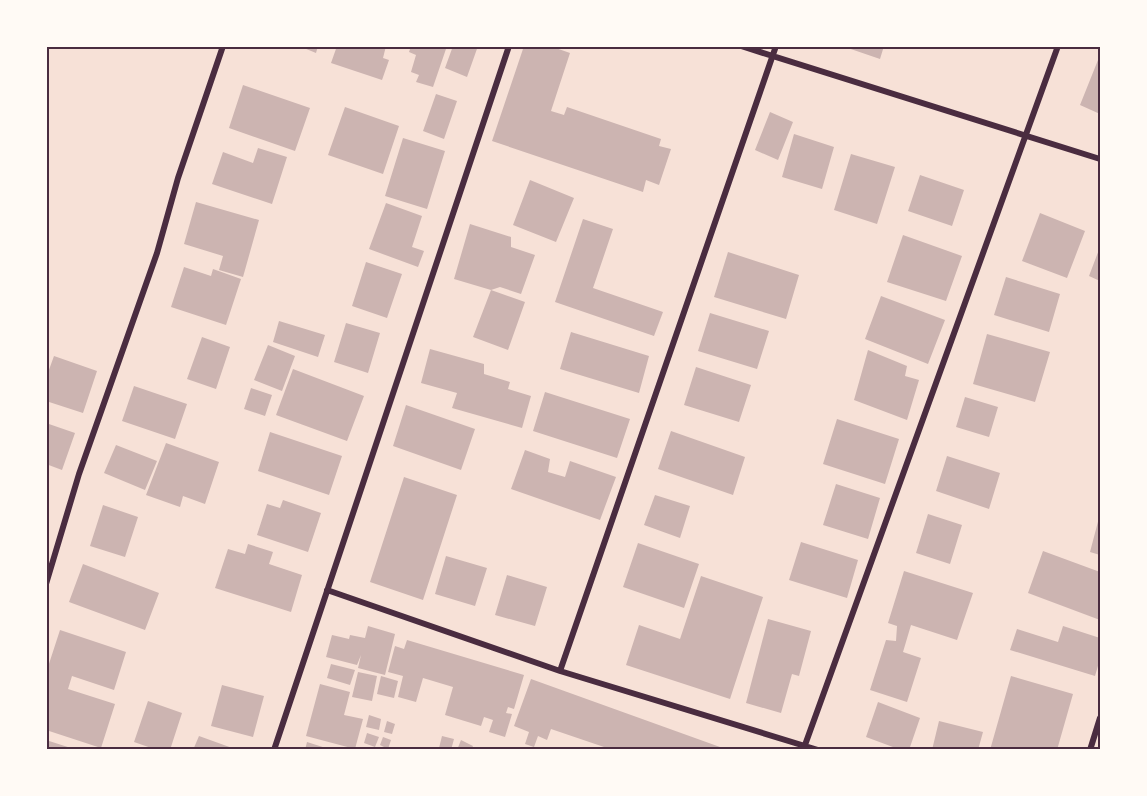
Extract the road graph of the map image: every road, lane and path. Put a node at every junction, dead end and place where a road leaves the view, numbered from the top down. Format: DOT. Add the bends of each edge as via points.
graph roads {
  1 [pos="223,46"];
  2 [pos="509,46"];
  3 [pos="741,46"];
  4 [pos="776,46"];
  5 [pos="1058,46"];
  6 [pos="772,57"];
  7 [pos="1027,134"];
  8 [pos="1101,159"];
  9 [pos="46,584"];
  10 [pos="327,590"];
  11 [pos="560,671"];
  12 [pos="1101,718"];
  13 [pos="805,745"];
  14 [pos="274,750"];
  15 [pos="818,750"];
  16 [pos="1090,750"];
  1 -- 9 [label="street" via="157,253 79,474"];
  2 -- 10 [label="street"];
  3 -- 6 [label="street"];
  4 -- 6 [label="street"];
  5 -- 7 [label="street"];
  6 -- 7 [label="street"];
  6 -- 11 [label="street"];
  7 -- 8 [label="street"];
  7 -- 13 [label="street"];
  10 -- 11 [label="street"];
  10 -- 14 [label="street"];
  11 -- 13 [label="street"];
  12 -- 16 [label="street"];
  13 -- 15 [label="street"];
}
